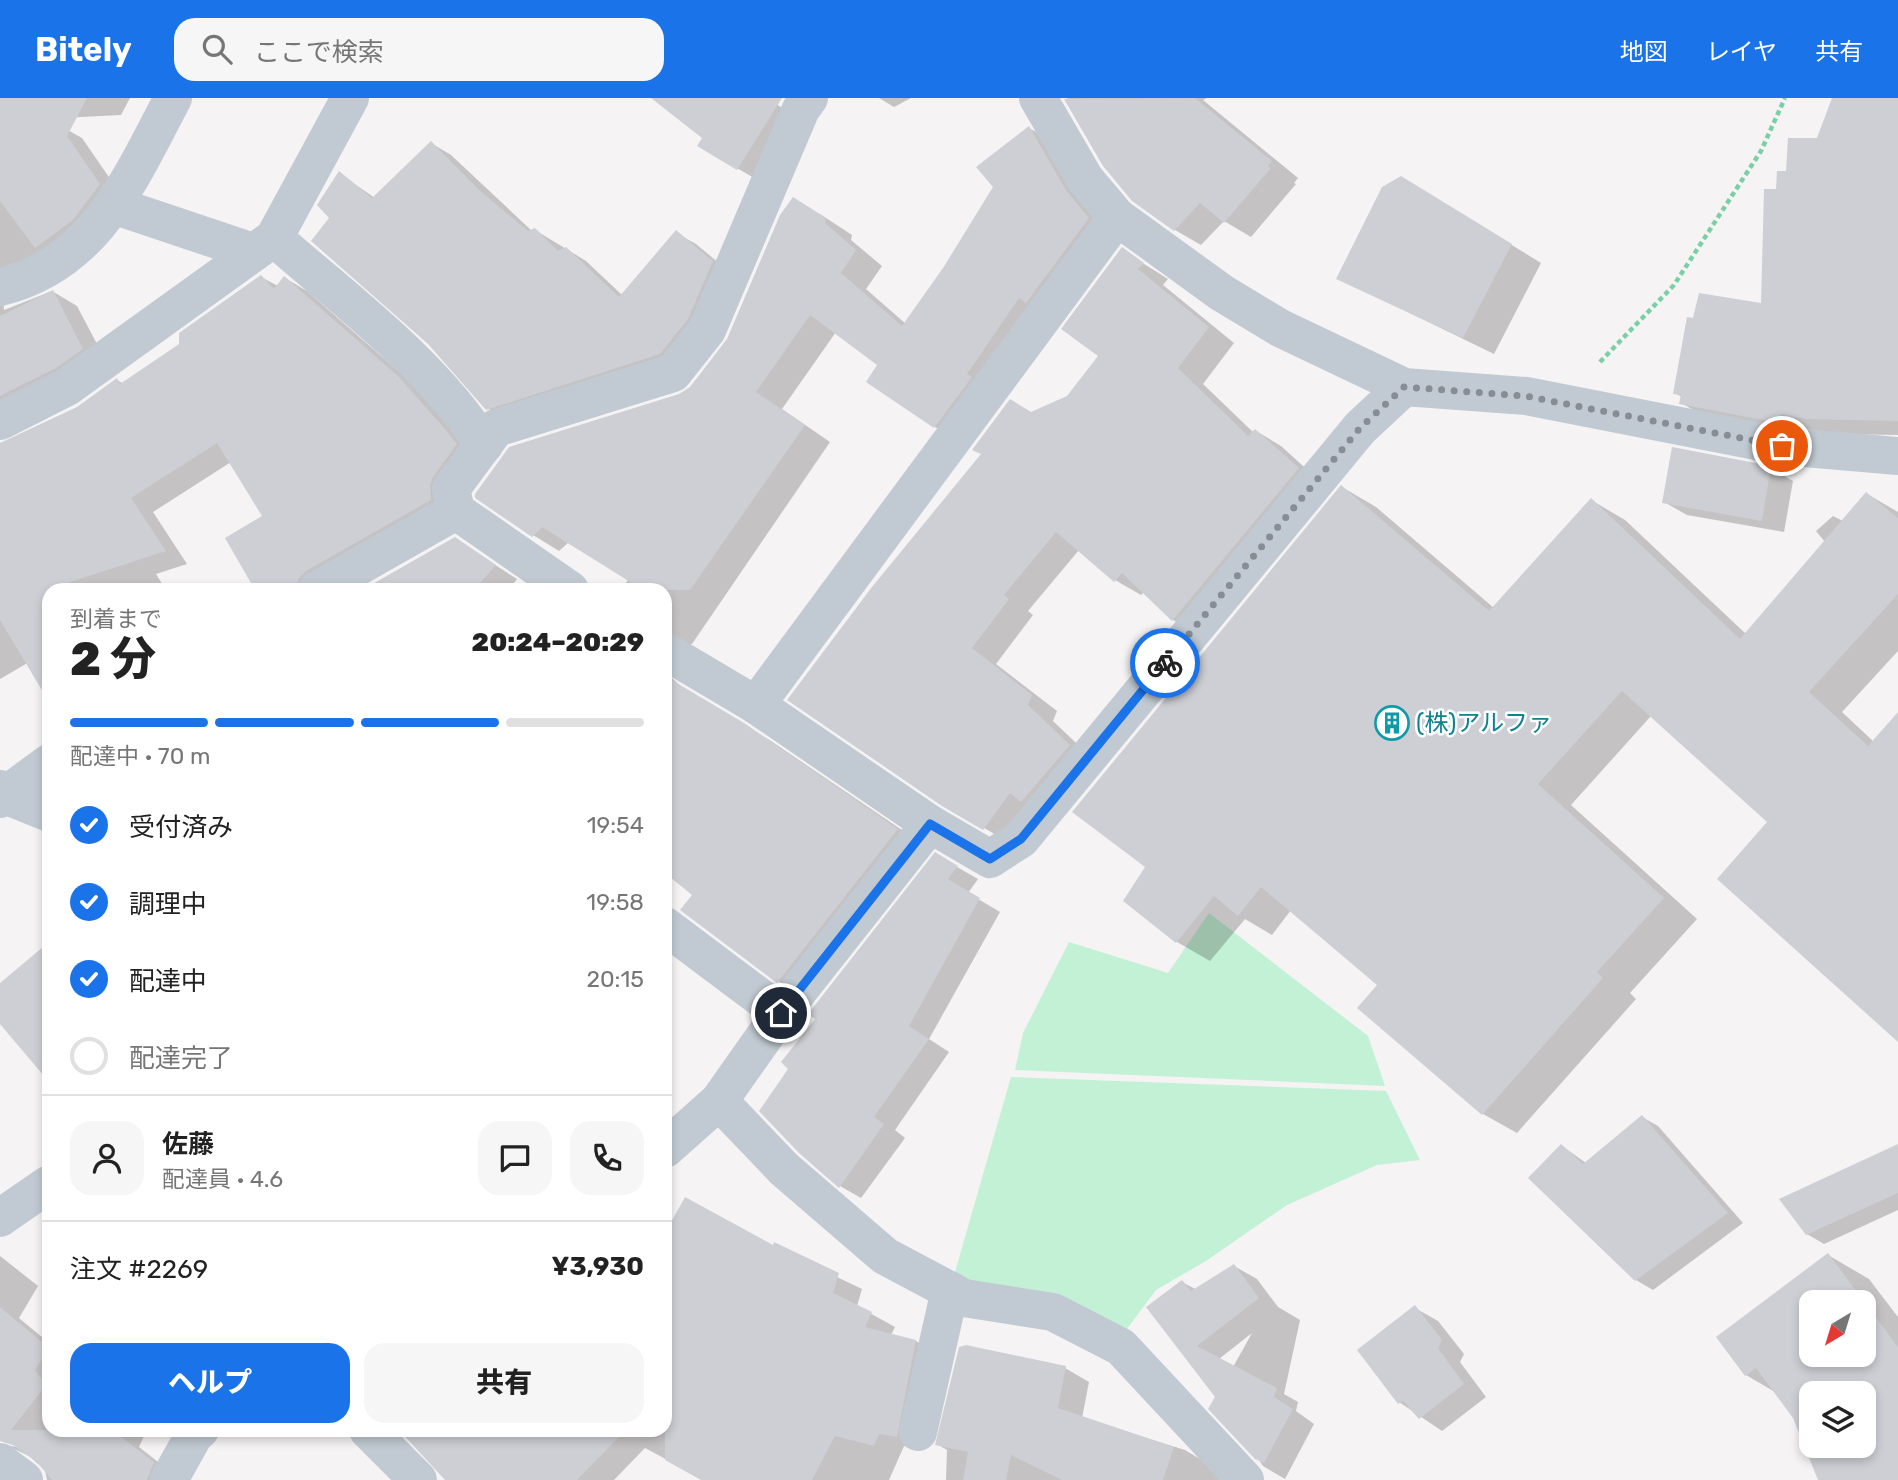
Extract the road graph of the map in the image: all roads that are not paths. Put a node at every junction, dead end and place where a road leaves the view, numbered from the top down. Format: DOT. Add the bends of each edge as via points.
graph roads {
  1 [pos="173,98"];
  2 [pos="350,98"];
  3 [pos="809,98"];
  4 [pos="1038,98"];
  5 [pos="113,205"];
  6 [pos="1117,217"];
  7 [pos="264,245"];
  8 [pos="0,287"];
  9 [pos="1404,387"];
  10 [pos="0,421"];
  11 [pos="484,445"];
  12 [pos="1898,456"];
  13 [pos="456,511"];
  14 [pos="329,583"];
  15 [pos="560,583"];
  16 [pos="672,655"];
  17 [pos="756,705"];
  18 [pos="42,768"];
  19 [pos="2,794"];
  20 [pos="42,810"];
  21 [pos="930,824"];
  22 [pos="672,931"];
  23 [pos="781,1013"];
  24 [pos="719,1101"];
  25 [pos="672,1143"];
  26 [pos="42,1189"];
  27 [pos="0,1218"];
  28 [pos="950,1290"];
  29 [pos="918,1432"];
  30 [pos="193,1437"];
  31 [pos="375,1437"];
  32 [pos="0,1462"];
  33 [pos="24,1480"];
  34 [pos="169,1480"];
  35 [pos="418,1480"];
  36 [pos="1245,1480"];
  1 -- 5 [label="street"];
  2 -- 7 [label="street"];
  3 -- 11 [label="street" via="707,330 673,373 496,428"];
  4 -- 6 [label="street" via="1085,179"];
  5 -- 7 [label="street"];
  5 -- 8 [label="street" via="99,227 61,260"];
  6 -- 9 [label="street" via="1222,293 1280,328"];
  6 -- 17 [label="street"];
  7 -- 10 [label="street" via="67,387"];
  7 -- 11 [label="street" via="407,355 470,423"];
  9 -- 12 [label="street" via="1525,396 1782,446"];
  9 -- 21 [label="street" via="1360,428 1021,839 990,859"];
  11 -- 13 [label="street" via="451,489"];
  13 -- 14 [label="street"];
  13 -- 15 [label="street"];
  16 -- 17 [label="street"];
  17 -- 21 [label="street"];
  18 -- 19 [label="street"];
  19 -- 20 [label="street"];
  21 -- 23 [label="street"];
  22 -- 23 [label="street"];
  23 -- 24 [label="street"];
  24 -- 25 [label="street"];
  24 -- 28 [label="street" via="784,1169 886,1256"];
  26 -- 27 [label="street"];
  28 -- 29 [label="street"];
  28 -- 36 [label="street" via="964,1298 1053,1312 1121,1347"];
  30 -- 34 [label="street"];
  31 -- 35 [label="street"];
  32 -- 33 [label="street"];
}
